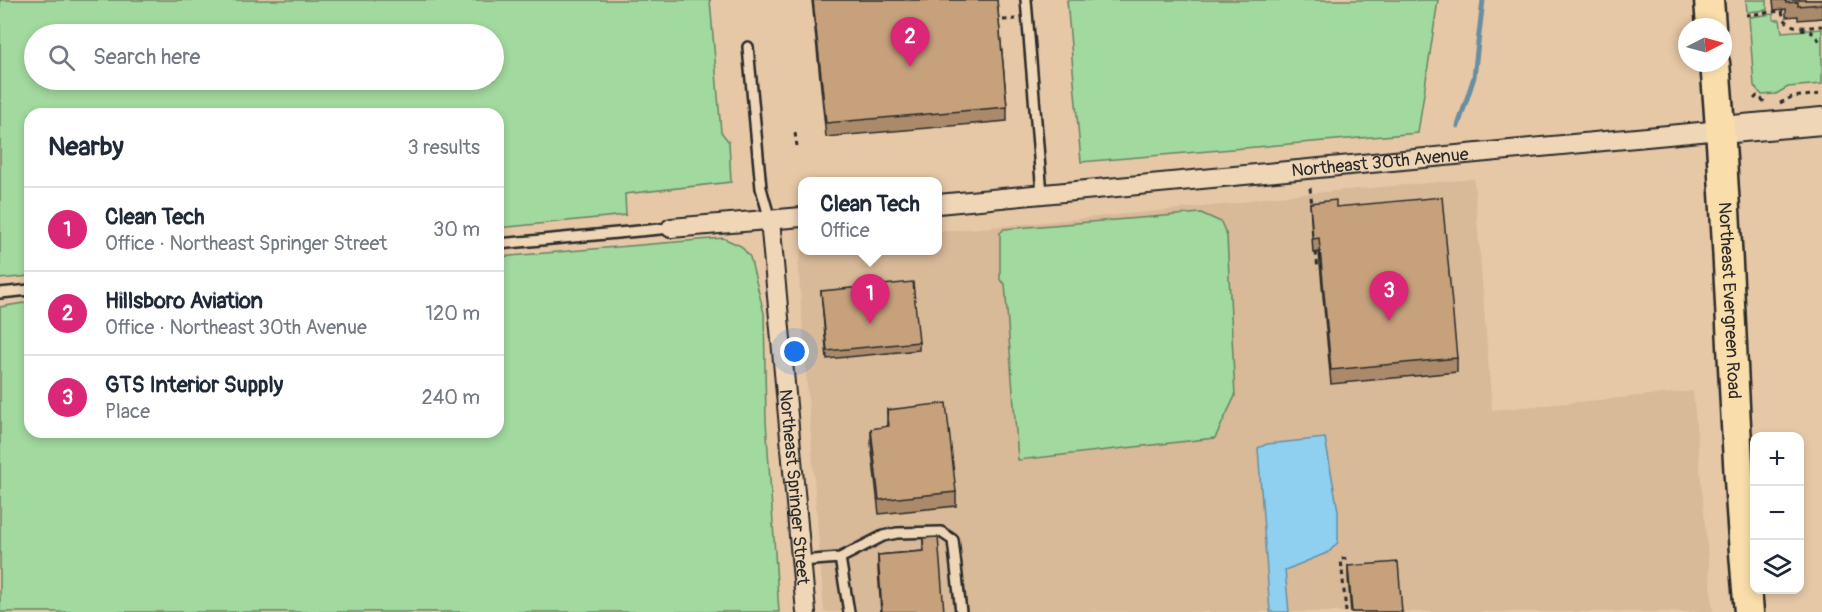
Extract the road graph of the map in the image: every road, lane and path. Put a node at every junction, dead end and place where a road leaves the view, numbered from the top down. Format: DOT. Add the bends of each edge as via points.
graph roads {
  1 [pos="1026,0"];
  2 [pos="1709,0"];
  3 [pos="1746,15"];
  4 [pos="1710,18"];
  5 [pos="1016,19"];
  6 [pos="1003,20"];
  7 [pos="1822,26"];
  8 [pos="1799,28"];
  9 [pos="1821,42"];
  10 [pos="748,48"];
  11 [pos="1715,72"];
  12 [pos="1822,94"];
  13 [pos="1754,99"];
  14 [pos="1822,121"];
  15 [pos="1721,130"];
  16 [pos="795,133"];
  17 [pos="797,146"];
  18 [pos="1310,188"];
  19 [pos="1042,194"];
  20 [pos="942,204"];
  21 [pos="1312,207"];
  22 [pos="798,217"];
  23 [pos="770,220"];
  24 [pos="671,228"];
  25 [pos="504,243"];
  26 [pos="1316,252"];
  27 [pos="1317,270"];
  28 [pos="24,291"];
  29 [pos="0,293"];
  30 [pos="840,558"];
  31 [pos="1349,558"];
  32 [pos="800,561"];
  33 [pos="806,612"];
  34 [pos="849,612"];
  35 [pos="961,612"];
  36 [pos="1346,612"];
  37 [pos="1749,612"];
  1 -- 19 [label="lane"];
  2 -- 4 [label="main road"];
  3 -- 8 [label="path" via="1782,11 1783,18"];
  5 -- 6 [label="path"];
  7 -- 8 [label="path"];
  8 -- 9 [label="path" via="1810,31"];
  10 -- 23 [label="lane" via="761,188"];
  11 -- 15 [label="main road, Northeast Evergreen Road"];
  12 -- 13 [label="path" via="1792,97 1778,104 1767,104 1757,96"];
  14 -- 15 [label="street, Northeast 30th Avenue"];
  15 -- 19 [label="street, Northeast 30th Avenue"];
  15 -- 37 [label="main road, Northeast Evergreen Road" via="1740,512"];
  16 -- 17 [label="path"];
  18 -- 21 [label="path"];
  19 -- 20 [label="street, Northeast 30th Avenue"];
  22 -- 23 [label="street"];
  23 -- 24 [label="street"];
  23 -- 32 [label="street, Northeast Springer Street"];
  24 -- 25 [label="lane"];
  26 -- 27 [label="path"];
  28 -- 29 [label="lane"];
  30 -- 32 [label="lane"];
  30 -- 34 [label="lane"];
  30 -- 35 [label="lane" via="883,536 941,532 953,540"];
  31 -- 36 [label="path" via="1341,559"];
  32 -- 33 [label="street, Northeast Springer Street"];
}
